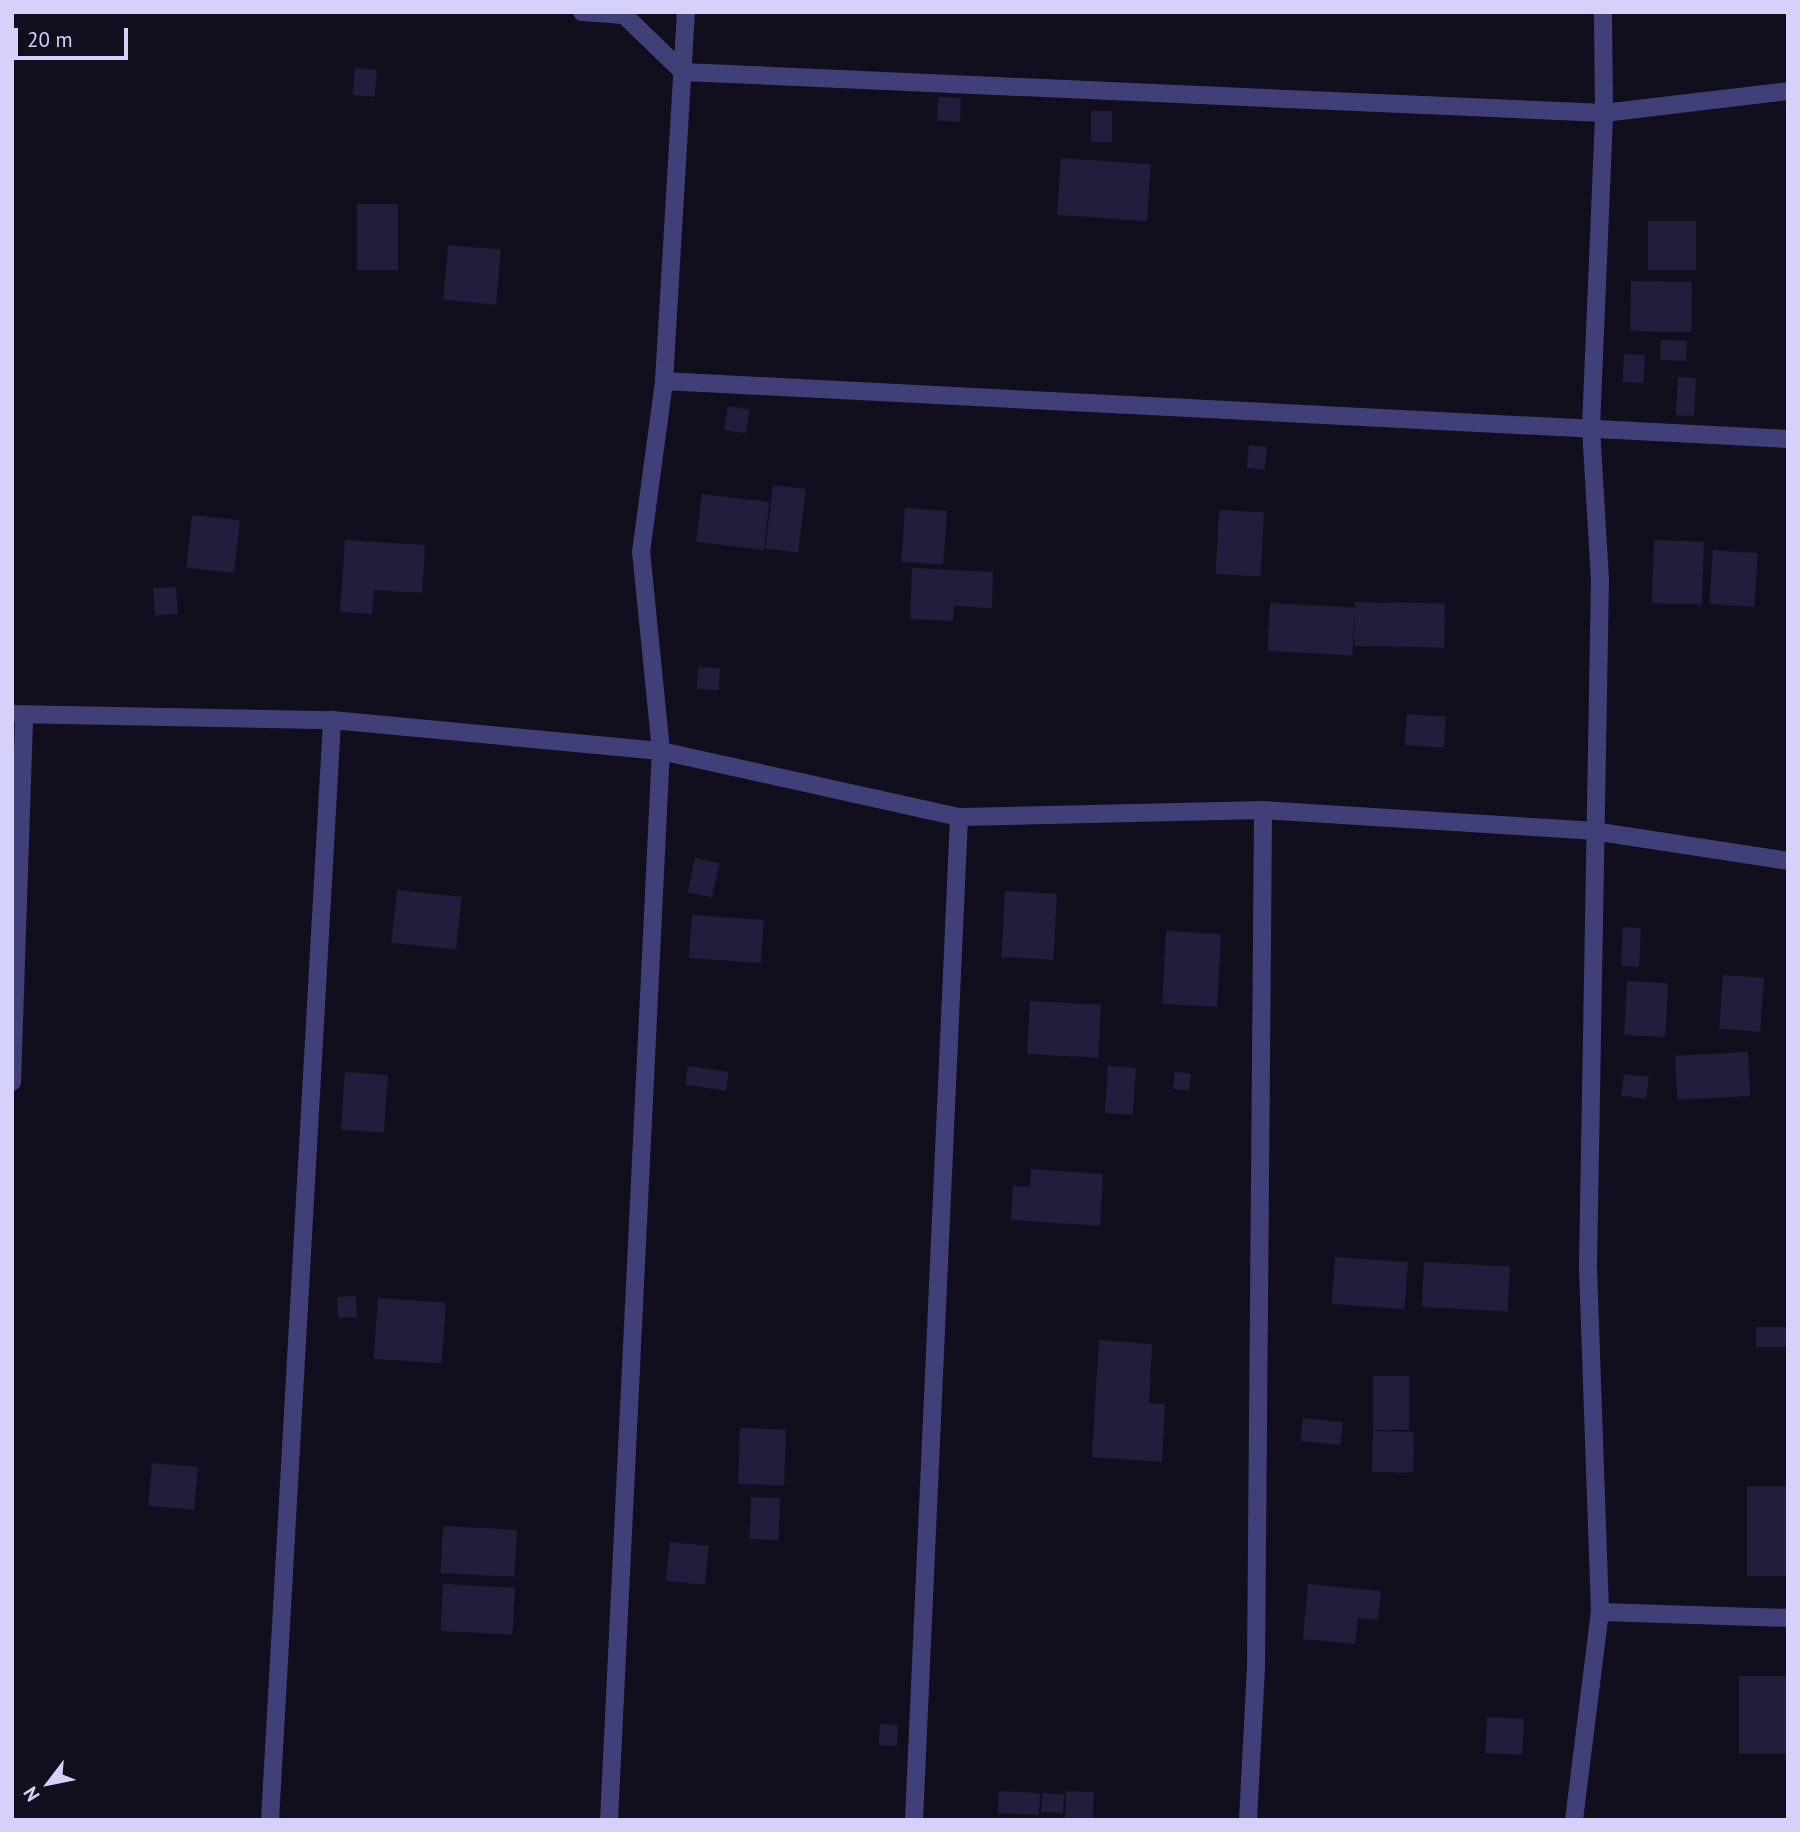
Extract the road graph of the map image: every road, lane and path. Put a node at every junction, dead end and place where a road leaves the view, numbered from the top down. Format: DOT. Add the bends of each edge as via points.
graph roads {
  1 [pos="582,12"];
  2 [pos="686,12"];
  3 [pos="1604,12"];
  4 [pos="683,72"];
  5 [pos="1788,91"];
  6 [pos="1604,113"];
  7 [pos="664,381"];
  8 [pos="1591,427"];
  9 [pos="1788,439"];
  10 [pos="18,714"];
  11 [pos="332,720"];
  12 [pos="661,751"];
  13 [pos="1263,810"];
  14 [pos="959,817"];
  15 [pos="1593,831"];
  16 [pos="1788,861"];
  17 [pos="12,1082"];
  18 [pos="1600,1612"];
  19 [pos="1788,1618"];
  20 [pos="270,1820"];
  21 [pos="609,1820"];
  22 [pos="914,1820"];
  23 [pos="1248,1820"];
  24 [pos="1574,1820"];
  1 -- 4 [label="street" via="624,15"];
  2 -- 4 [label="street"];
  3 -- 6 [label="street"];
  4 -- 6 [label="street"];
  4 -- 7 [label="street"];
  5 -- 6 [label="street"];
  6 -- 8 [label="street"];
  7 -- 8 [label="street"];
  7 -- 12 [label="street" via="641,552"];
  8 -- 9 [label="street"];
  8 -- 15 [label="street" via="1600,580"];
  10 -- 11 [label="street"];
  10 -- 17 [label="street"];
  11 -- 12 [label="street"];
  11 -- 20 [label="street"];
  12 -- 14 [label="street"];
  12 -- 21 [label="street"];
  13 -- 14 [label="street"];
  13 -- 15 [label="street"];
  13 -- 23 [label="street" via="1256,1668"];
  14 -- 22 [label="street"];
  15 -- 16 [label="street"];
  15 -- 18 [label="street" via="1588,1265"];
  18 -- 19 [label="street"];
  18 -- 24 [label="street"];
}
